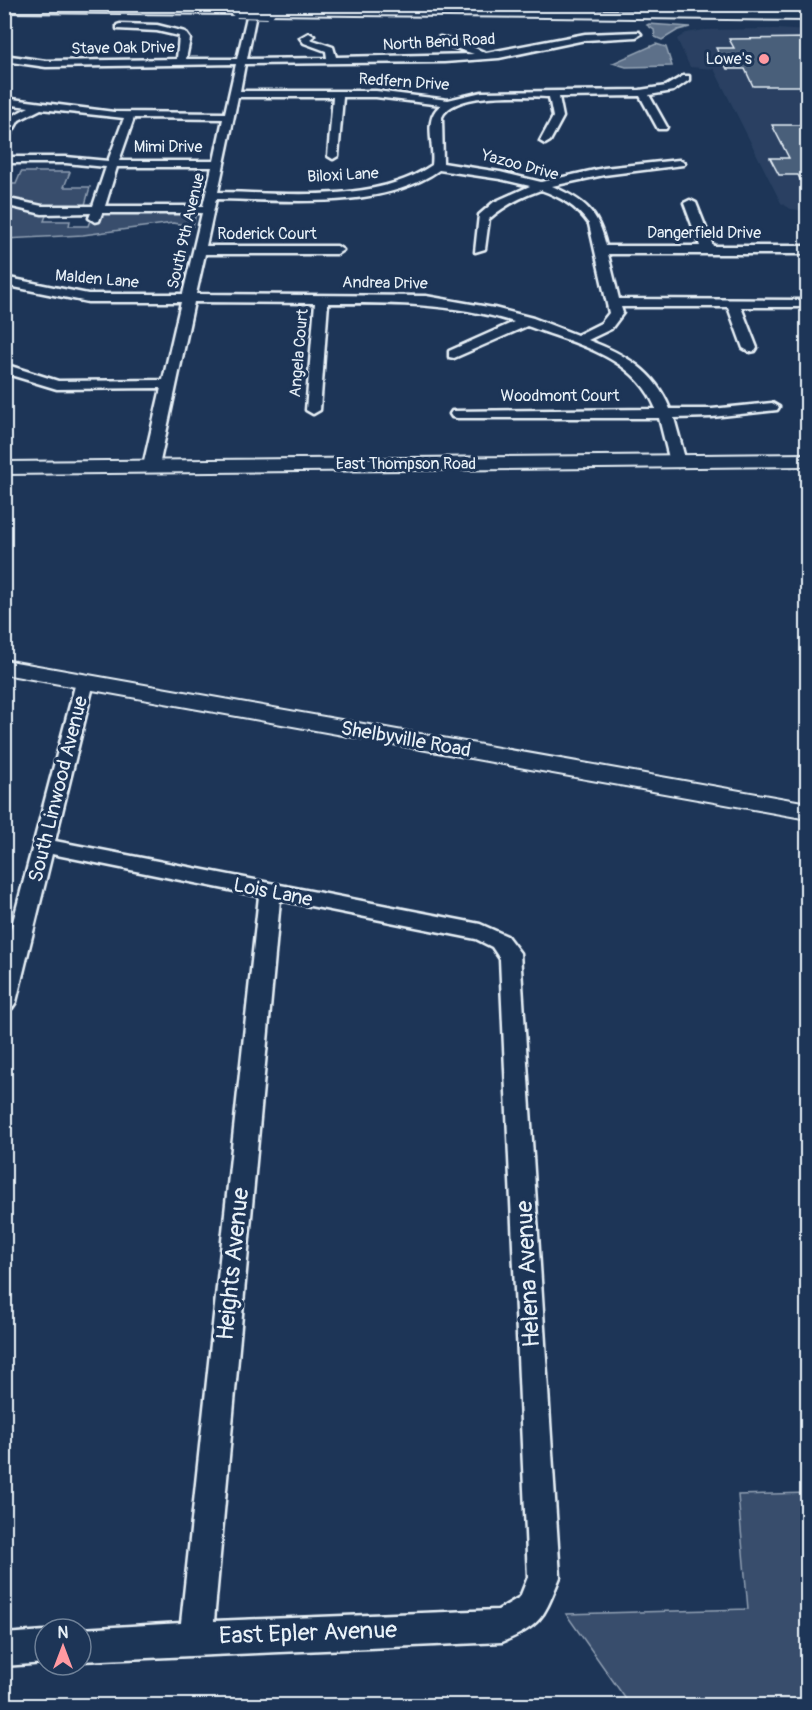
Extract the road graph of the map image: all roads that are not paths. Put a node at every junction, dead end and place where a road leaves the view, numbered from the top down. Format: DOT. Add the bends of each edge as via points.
graph roads {
  1 [pos="184,4"];
  2 [pos="254,4"];
  3 [pos="775,4"];
  4 [pos="494,7"];
  5 [pos="4,8"];
  6 [pos="238,8"];
  7 [pos="268,8"];
  8 [pos="807,11"];
  9 [pos="439,13"];
  10 [pos="807,16"];
  11 [pos="807,23"];
  12 [pos="120,27"];
  13 [pos="636,34"];
  14 [pos="309,36"];
  15 [pos="440,40"];
  16 [pos="484,57"];
  17 [pos="4,58"];
  18 [pos="332,60"];
  19 [pos="242,61"];
  20 [pos="182,62"];
  21 [pos="686,78"];
  22 [pos="553,93"];
  23 [pos="643,93"];
  24 [pos="235,94"];
  25 [pos="338,94"];
  26 [pos="4,101"];
  27 [pos="450,103"];
  28 [pos="39,105"];
  29 [pos="130,116"];
  30 [pos="230,116"];
  31 [pos="662,127"];
  32 [pos="4,137"];
  33 [pos="545,141"];
  34 [pos="333,156"];
  35 [pos="4,160"];
  36 [pos="112,164"];
  37 [pos="218,164"];
  38 [pos="678,164"];
  39 [pos="438,166"];
  40 [pos="541,187"];
  41 [pos="211,195"];
  42 [pos="4,201"];
  43 [pos="690,203"];
  44 [pos="207,209"];
  45 [pos="96,214"];
  46 [pos="479,249"];
  47 [pos="198,250"];
  48 [pos="337,250"];
  49 [pos="601,250"];
  50 [pos="708,250"];
  51 [pos="807,250"];
  52 [pos="7,284"];
  53 [pos="322,299"];
  54 [pos="187,300"];
  55 [pos="615,303"];
  56 [pos="733,303"];
  57 [pos="799,303"];
  58 [pos="528,321"];
  59 [pos="577,340"];
  60 [pos="750,348"];
  61 [pos="454,354"];
  62 [pos="4,368"];
  63 [pos="168,384"];
  64 [pos="772,407"];
  65 [pos="312,410"];
  66 [pos="664,413"];
  67 [pos="457,414"];
  68 [pos="807,460"];
  69 [pos="678,462"];
  70 [pos="151,466"];
  71 [pos="4,468"];
  72 [pos="4,667"];
  73 [pos="85,682"];
  74 [pos="807,811"];
  75 [pos="44,846"];
  76 [pos="270,891"];
  77 [pos="501,942"];
  78 [pos="4,1002"];
  79 [pos="531,1608"];
  80 [pos="196,1638"];
  81 [pos="93,1644"];
  82 [pos="33,1648"];
  83 [pos="4,1650"];
  1 -- 6 [label="highway"];
  2 -- 19 [label="street, South 9th Avenue"];
  3 -- 4 [label="highway"];
  4 -- 7 [label="highway"];
  4 -- 8 [label="highway"];
  5 -- 6 [label="highway"];
  6 -- 7 [label="highway, bridge"];
  7 -- 9 [label="highway"];
  9 -- 10 [label="highway"];
  9 -- 11 [label="highway"];
  12 -- 20 [label="street" via="164,28 182,34"];
  13 -- 16 [label="street, North Bend Road" via="585,37"];
  14 -- 18 [label="street" via="307,41 330,49"];
  15 -- 16 [label="street"];
  16 -- 18 [label="street, North Bend Road"];
  17 -- 20 [label="street, Stave Oak Drive" via="38,64"];
  18 -- 19 [label="street, North Bend Road"];
  19 -- 20 [label="street, Stave Oak Drive"];
  19 -- 24 [label="street, South 9th Avenue"];
  21 -- 23 [label="street, Redfern Drive" via="674,88"];
  22 -- 23 [label="street, Redfern Drive"];
  22 -- 27 [label="street, Redfern Drive" via="493,94"];
  22 -- 33 [label="street" via="558,117"];
  23 -- 31 [label="street"];
  24 -- 25 [label="street, Redfern Drive"];
  24 -- 30 [label="street, South 9th Avenue"];
  25 -- 27 [label="street, Redfern Drive" via="401,95"];
  25 -- 34 [label="street"];
  26 -- 28 [label="street"];
  27 -- 39 [label="street" via="437,115"];
  28 -- 29 [label="street"];
  28 -- 32 [label="street" via="15,118"];
  29 -- 30 [label="street"];
  29 -- 36 [label="street, Mimi Drive"];
  30 -- 37 [label="street, South 9th Avenue"];
  35 -- 36 [label="street"];
  36 -- 37 [label="street, Mimi Drive"];
  36 -- 45 [label="street, Mimi Drive"];
  37 -- 41 [label="street, South 9th Avenue"];
  38 -- 40 [label="street" via="596,172"];
  39 -- 40 [label="street, Yazoo Drive"];
  39 -- 41 [label="street, Biloxi Lane" via="427,176 409,183 366,193"];
  40 -- 46 [label="street" via="484,215"];
  40 -- 49 [label="street, Yazoo Drive" via="584,209 595,224"];
  41 -- 44 [label="street, South 9th Avenue"];
  42 -- 45 [label="street" via="36,209"];
  43 -- 50 [label="street"];
  44 -- 45 [label="street"];
  44 -- 47 [label="street, South 9th Avenue"];
  47 -- 48 [label="street, Roderick Court"];
  47 -- 54 [label="street, South 9th Avenue"];
  49 -- 50 [label="street, Dangerfield Drive"];
  49 -- 55 [label="street, Yazoo Drive"];
  50 -- 51 [label="street, Dangerfield Drive"];
  52 -- 54 [label="street, Malden Lane" via="78,297"];
  53 -- 54 [label="street, Andrea Drive"];
  53 -- 58 [label="street, Andrea Drive" via="448,301"];
  53 -- 65 [label="street, Angela Court"];
  54 -- 63 [label="street, South 9th Avenue"];
  55 -- 56 [label="street"];
  55 -- 59 [label="street" via="616,313 609,323"];
  56 -- 57 [label="street"];
  56 -- 60 [label="street"];
  58 -- 59 [label="street, Andrea Drive"];
  58 -- 61 [label="street"];
  59 -- 66 [label="street" via="619,358 643,376"];
  62 -- 63 [label="street" via="57,385"];
  63 -- 70 [label="street, South 9th Avenue"];
  64 -- 66 [label="street, Woodmont Court"];
  66 -- 67 [label="street, Woodmont Court"];
  66 -- 69 [label="street"];
  68 -- 69 [label="main road, East Thompson Road"];
  69 -- 70 [label="main road, East Thompson Road"];
  70 -- 71 [label="main road, East Thompson Road"];
  72 -- 73 [label="main road, Shelbyville Road"];
  73 -- 74 [label="main road, Shelbyville Road"];
  73 -- 75 [label="street, South Linwood Avenue"];
  75 -- 76 [label="street, Lois Lane"];
  75 -- 78 [label="street, South Linwood Avenue"];
  76 -- 77 [label="street, Lois Lane" via="480,932"];
  76 -- 80 [label="street, Heights Avenue"];
  77 -- 79 [label="street, Helena Avenue" via="511,959 544,1577"];
  79 -- 80 [label="street, East Epler Avenue" via="502,1626"];
  80 -- 81 [label="street, East Epler Avenue"];
  82 -- 83 [label="street"];
}
